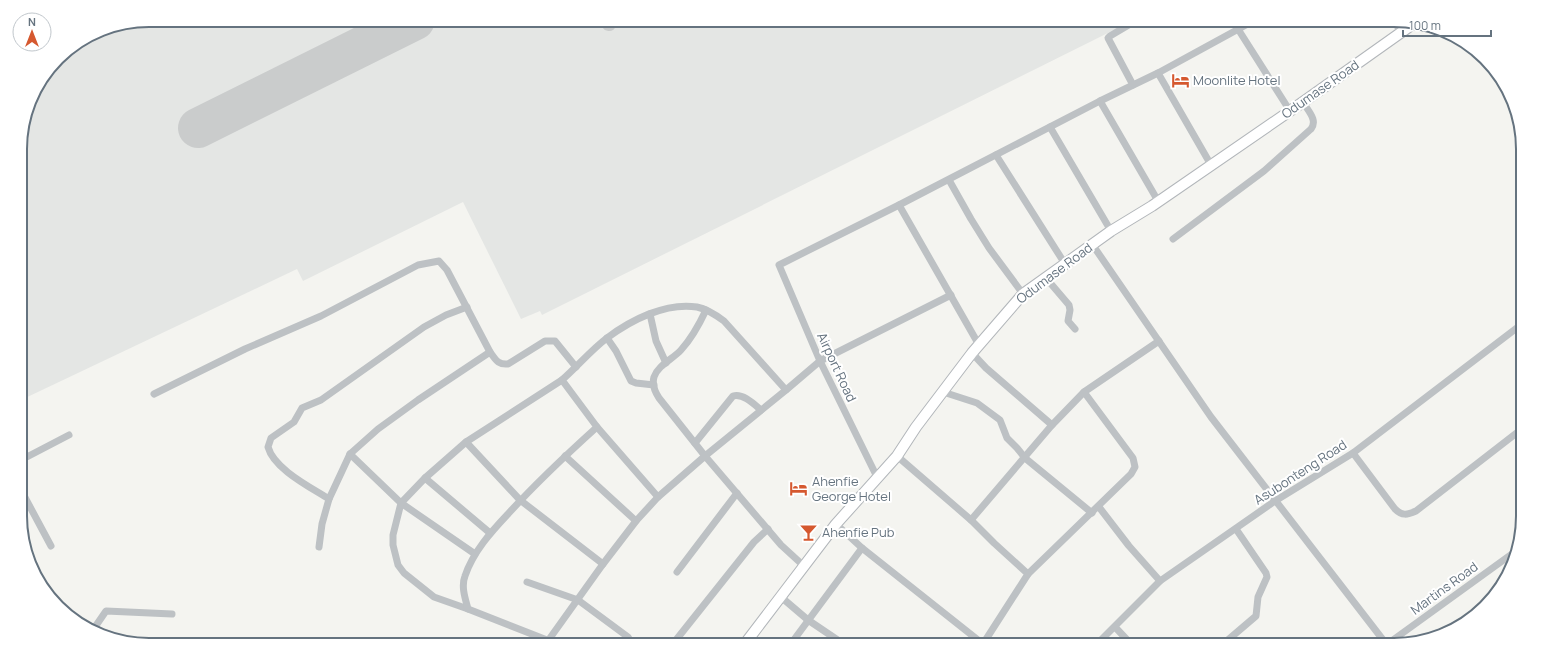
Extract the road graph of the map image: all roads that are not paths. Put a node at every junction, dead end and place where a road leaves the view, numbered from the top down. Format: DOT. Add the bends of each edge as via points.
graph roads {
  1 [pos="1125,27"];
  2 [pos="1242,27"];
  3 [pos="1398,27"];
  4 [pos="1408,28"];
  5 [pos="1238,29"];
  6 [pos="1401,33"];
  7 [pos="1158,73"];
  8 [pos="1133,85"];
  9 [pos="1100,101"];
  10 [pos="1303,102"];
  11 [pos="1290,111"];
  12 [pos="1050,127"];
  13 [pos="996,155"];
  14 [pos="1211,165"];
  15 [pos="949,180"];
  16 [pos="1158,201"];
  17 [pos="899,206"];
  18 [pos="1110,231"];
  19 [pos="1173,240"];
  20 [pos="1092,244"];
  21 [pos="1065,264"];
  22 [pos="1046,278"];
  23 [pos="1023,294"];
  24 [pos="951,295"];
  25 [pos="467,307"];
  26 [pos="706,310"];
  27 [pos="650,314"];
  28 [pos="1075,329"];
  29 [pos="1516,329"];
  30 [pos="607,338"];
  31 [pos="1159,341"];
  32 [pos="976,349"];
  33 [pos="490,352"];
  34 [pos="820,361"];
  35 [pos="666,363"];
  36 [pos="576,367"];
  37 [pos="562,380"];
  38 [pos="654,385"];
  39 [pos="786,390"];
  40 [pos="943,392"];
  41 [pos="1084,392"];
  42 [pos="154,394"];
  43 [pos="761,410"];
  44 [pos="1052,425"];
  45 [pos="597,427"];
  46 [pos="1516,433"];
  47 [pos="69,435"];
  48 [pos="466,442"];
  49 [pos="695,443"];
  50 [pos="1353,453"];
  51 [pos="350,454"];
  52 [pos="565,456"];
  53 [pos="705,456"];
  54 [pos="897,456"];
  55 [pos="27,457"];
  56 [pos="1025,458"];
  57 [pos="877,477"];
  58 [pos="425,478"];
  59 [pos="737,494"];
  60 [pos="658,497"];
  61 [pos="329,498"];
  62 [pos="520,500"];
  63 [pos="27,501"];
  64 [pos="1276,501"];
  65 [pos="401,503"];
  66 [pos="1099,506"];
  67 [pos="1092,513"];
  68 [pos="971,520"];
  69 [pos="636,521"];
  70 [pos="836,524"];
  71 [pos="768,529"];
  72 [pos="1236,529"];
  73 [pos="490,534"];
  74 [pos="51,546"];
  75 [pos="319,547"];
  76 [pos="862,548"];
  77 [pos="476,554"];
  78 [pos="1510,556"];
  79 [pos="603,564"];
  80 [pos="805,567"];
  81 [pos="677,572"];
  82 [pos="1028,574"];
  83 [pos="1160,581"];
  84 [pos="527,582"];
  85 [pos="781,597"];
  86 [pos="578,600"];
  87 [pos="468,609"];
  88 [pos="172,614"];
  89 [pos="808,620"];
  90 [pos="96,626"];
  91 [pos="1114,627"];
  92 [pos="537,638"];
  93 [pos="549,638"];
  94 [pos="629,638"];
  95 [pos="677,638"];
  96 [pos="752,638"];
  97 [pos="795,638"];
  98 [pos="835,638"];
  99 [pos="976,638"];
  100 [pos="988,638"];
  101 [pos="1103,638"];
  102 [pos="1125,638"];
  103 [pos="1230,638"];
  104 [pos="1382,638"];
  105 [pos="1397,638"];
  1 -- 8 [label="street" via="1108,38"];
  2 -- 5 [label="street"];
  3 -- 6 [label="street"];
  4 -- 6 [label="main road, Odumase Road"];
  5 -- 7 [label="street"];
  5 -- 11 [label="street"];
  6 -- 10 [label="main road, Odumase Road"];
  7 -- 8 [label="street"];
  7 -- 14 [label="street"];
  8 -- 9 [label="street"];
  9 -- 12 [label="street"];
  9 -- 16 [label="street"];
  10 -- 11 [label="main road, Odumase Road"];
  10 -- 19 [label="street" via="1314,120 1311,129 1264,171"];
  11 -- 14 [label="main road, Odumase Road"];
  12 -- 13 [label="street"];
  12 -- 18 [label="street"];
  13 -- 15 [label="street"];
  13 -- 21 [label="street"];
  14 -- 16 [label="main road, Odumase Road"];
  15 -- 17 [label="street"];
  15 -- 23 [label="street" via="989,248"];
  16 -- 18 [label="main road, Odumase Road"];
  17 -- 24 [label="street"];
  17 -- 34 [label="street, Airport Road" via="779,265"];
  18 -- 20 [label="main road, Odumase Road"];
  20 -- 21 [label="main road, Odumase Road"];
  20 -- 31 [label="street"];
  21 -- 22 [label="main road, Odumase Road"];
  22 -- 23 [label="main road, Odumase Road"];
  22 -- 28 [label="street" via="1069,305 1068,321"];
  23 -- 32 [label="main road, Odumase Road"];
  24 -- 32 [label="street"];
  24 -- 34 [label="street"];
  25 -- 33 [label="street"];
  25 -- 42 [label="street" via="447,270 439,261 426,262 321,316 244,349"];
  25 -- 61 [label="street" via="424,327 321,400 302,408 294,422 271,438 268,447 272,456 289,473"];
  26 -- 27 [label="street" via="680,306"];
  26 -- 35 [label="street" via="696,332 680,352"];
  26 -- 39 [label="street" via="724,321"];
  27 -- 30 [label="street"];
  27 -- 35 [label="street" via="656,341"];
  29 -- 50 [label="street, Asubonteng Road"];
  30 -- 36 [label="street"];
  30 -- 38 [label="street" via="631,381"];
  31 -- 41 [label="street"];
  31 -- 64 [label="street" via="1211,416"];
  32 -- 40 [label="main road, Odumase Road"];
  32 -- 44 [label="street" via="986,368"];
  33 -- 36 [label="street" via="498,363 503,365 545,341 554,341"];
  33 -- 51 [label="street" via="378,429"];
  34 -- 39 [label="street"];
  34 -- 57 [label="street, Airport Road"];
  35 -- 38 [label="street" via="654,377"];
  36 -- 37 [label="street"];
  37 -- 45 [label="street"];
  37 -- 48 [label="street"];
  38 -- 49 [label="street" via="659,398"];
  39 -- 43 [label="street"];
  40 -- 54 [label="main road, Odumase Road"];
  40 -- 56 [label="street" via="977,403 1000,420 1007,438"];
  41 -- 44 [label="street"];
  41 -- 66 [label="street" via="1133,458 1134,467 1131,474"];
  43 -- 49 [label="street" via="750,401 733,396"];
  43 -- 53 [label="street"];
  44 -- 56 [label="street"];
  45 -- 52 [label="street"];
  45 -- 60 [label="street"];
  46 -- 50 [label="street" via="1416,511 1407,515 1399,514"];
  47 -- 55 [label="street"];
  48 -- 58 [label="street"];
  48 -- 62 [label="street"];
  49 -- 53 [label="street"];
  50 -- 64 [label="street, Asubonteng Road"];
  51 -- 61 [label="street"];
  51 -- 65 [label="street"];
  52 -- 62 [label="street"];
  52 -- 69 [label="street"];
  53 -- 59 [label="street"];
  53 -- 60 [label="street"];
  54 -- 57 [label="main road, Odumase Road"];
  54 -- 68 [label="street"];
  56 -- 67 [label="street"];
  56 -- 68 [label="street"];
  57 -- 70 [label="main road, Odumase Road"];
  58 -- 65 [label="street"];
  58 -- 73 [label="street"];
  59 -- 71 [label="street"];
  59 -- 81 [label="street"];
  60 -- 69 [label="street"];
  61 -- 75 [label="street"];
  62 -- 73 [label="street"];
  62 -- 79 [label="street"];
  63 -- 74 [label="street"];
  64 -- 72 [label="street, Asubonteng Road"];
  64 -- 104 [label="street"];
  65 -- 77 [label="street"];
  65 -- 87 [label="street" via="393,535 398,565 434,597"];
  66 -- 67 [label="street"];
  66 -- 83 [label="street"];
  67 -- 82 [label="street"];
  68 -- 82 [label="street"];
  69 -- 79 [label="street"];
  70 -- 76 [label="street"];
  70 -- 80 [label="main road, Odumase Road"];
  71 -- 80 [label="street"];
  71 -- 95 [label="street" via="714,590"];
  72 -- 83 [label="street, Asubonteng Road"];
  72 -- 103 [label="street" via="1267,577 1258,597 1256,616"];
  73 -- 77 [label="street"];
  76 -- 89 [label="street"];
  76 -- 99 [label="street"];
  77 -- 87 [label="street" via="465,576"];
  78 -- 105 [label="street, Martins Road"];
  79 -- 86 [label="street"];
  80 -- 85 [label="main road, Odumase Road"];
  82 -- 100 [label="street"];
  83 -- 91 [label="street, Asubonteng Road"];
  84 -- 86 [label="street"];
  85 -- 89 [label="street"];
  85 -- 96 [label="main road, Odumase Road"];
  86 -- 93 [label="street"];
  86 -- 94 [label="street"];
  87 -- 92 [label="street"];
  88 -- 90 [label="street" via="106,611"];
  89 -- 97 [label="street"];
  89 -- 98 [label="street"];
  91 -- 101 [label="street, Asubonteng Road"];
  91 -- 102 [label="street"];
}
